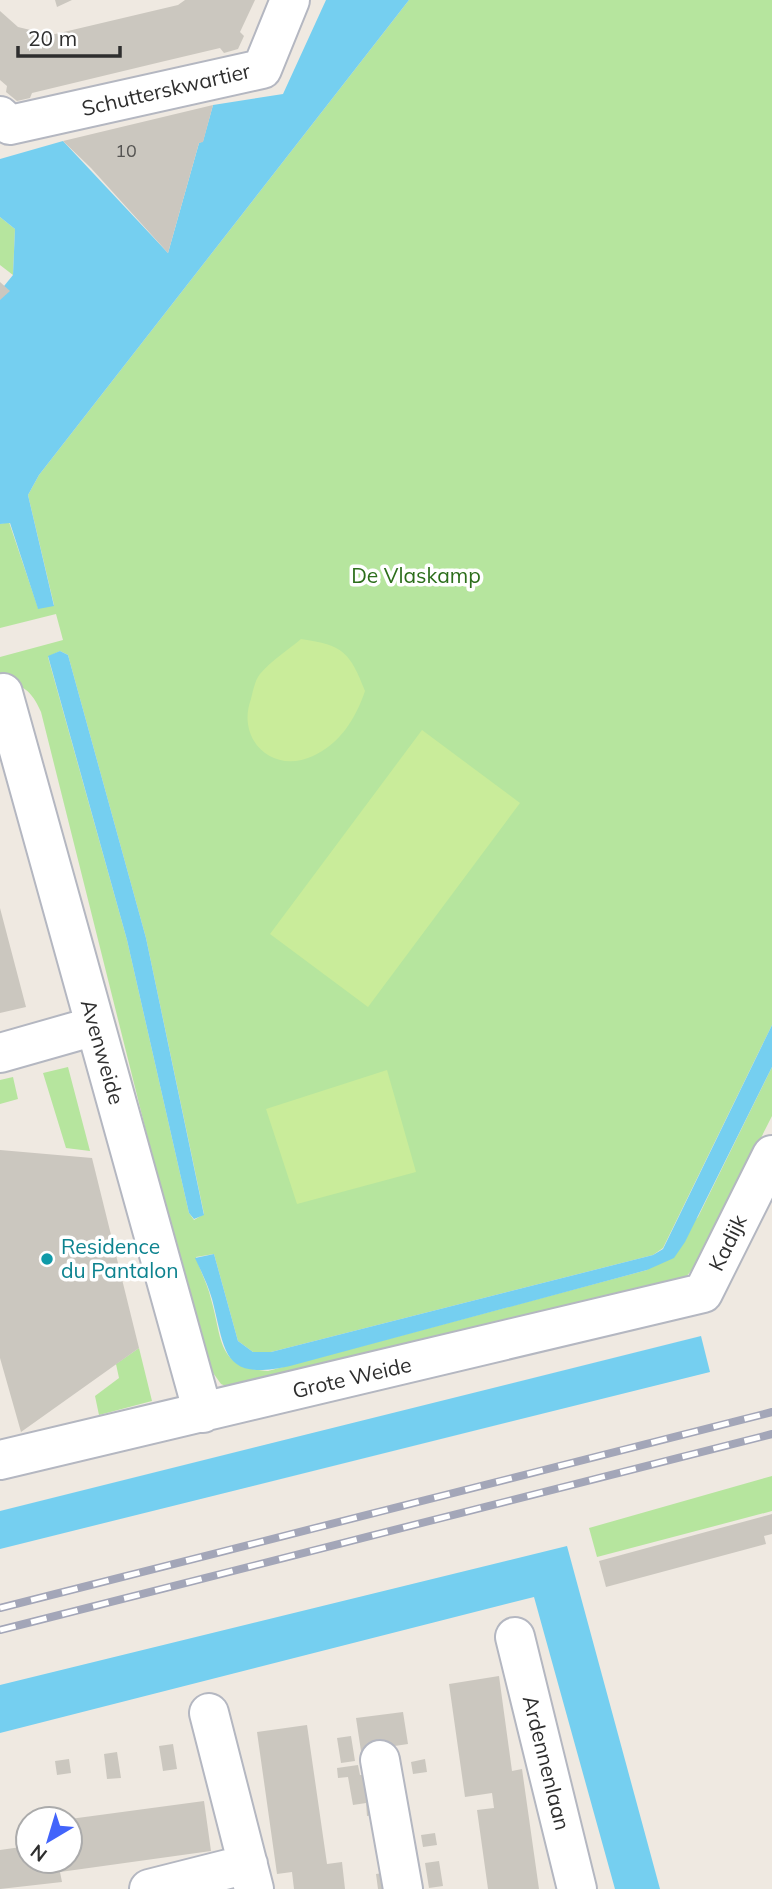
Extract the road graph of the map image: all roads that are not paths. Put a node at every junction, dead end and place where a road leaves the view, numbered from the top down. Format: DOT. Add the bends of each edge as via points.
graph roads {
  1 [pos="290,0"];
  2 [pos="0,116"];
  3 [pos="0,694"];
  4 [pos="94,1026"];
  5 [pos="0,1053"];
  6 [pos="771,1162"];
  7 [pos="703,1293"];
  8 [pos="203,1413"];
  9 [pos="0,1460"];
  10 [pos="515,1637"];
  11 [pos="209,1713"];
  12 [pos="380,1760"];
  13 [pos="251,1877"];
  14 [pos="149,1889"];
  15 [pos="402,1889"];
  16 [pos="577,1889"];
  1 -- 2 [label="street, Schutterskwartier" via="262,69 10,125"];
  3 -- 4 [label="street, Avenweide"];
  4 -- 5 [label="street"];
  4 -- 8 [label="street, Avenweide"];
  6 -- 7 [label="street, Kadijk"];
  7 -- 8 [label="street, Grote Weide"];
  8 -- 9 [label="street, Grote Weide"];
  10 -- 16 [label="street, Ardennenlaan"];
  11 -- 13 [label="street"];
  12 -- 15 [label="street"];
  13 -- 14 [label="street"];
}
